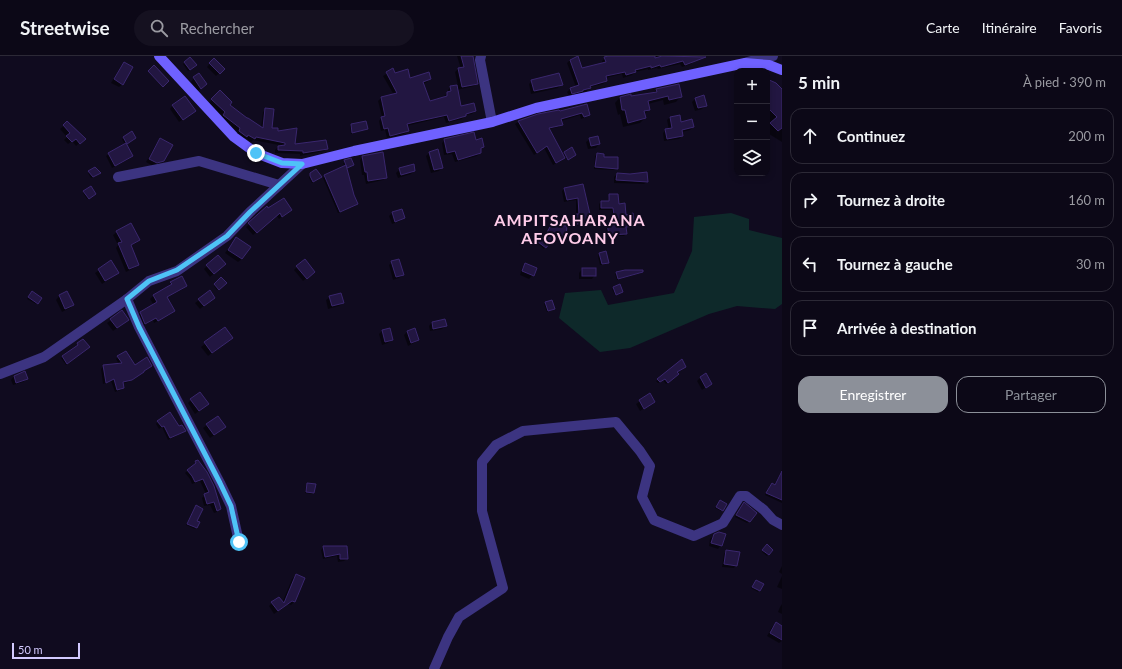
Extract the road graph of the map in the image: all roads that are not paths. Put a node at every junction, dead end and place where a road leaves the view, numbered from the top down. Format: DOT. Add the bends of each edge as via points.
graph roads {
  1 [pos="159,56"];
  2 [pos="481,56"];
  3 [pos="773,56"];
  4 [pos="745,63"];
  5 [pos="782,70"];
  6 [pos="492,122"];
  7 [pos="302,164"];
  8 [pos="118,177"];
  9 [pos="279,186"];
  10 [pos="127,299"];
  11 [pos="0,374"];
  12 [pos="782,525"];
  13 [pos="239,542"];
  14 [pos="434,669"];
  1 -- 7 [label="main road" via="234,137 256,153 282,163"];
  2 -- 6 [label="street"];
  3 -- 4 [label="street"];
  4 -- 5 [label="main road" via="769,65"];
  4 -- 6 [label="main road" via="536,108"];
  6 -- 7 [label="main road"];
  7 -- 9 [label="street"];
  8 -- 9 [label="street" via="198,161"];
  9 -- 10 [label="street" via="227,236 177,270 149,281"];
  10 -- 11 [label="street" via="44,357"];
  10 -- 13 [label="street" via="231,506"];
  12 -- 14 [label="street" via="746,496 740,496 723,524 694,536 654,520 642,497 650,466 616,422 523,431 496,444 482,462 482,511 503,588 459,617"];
}
